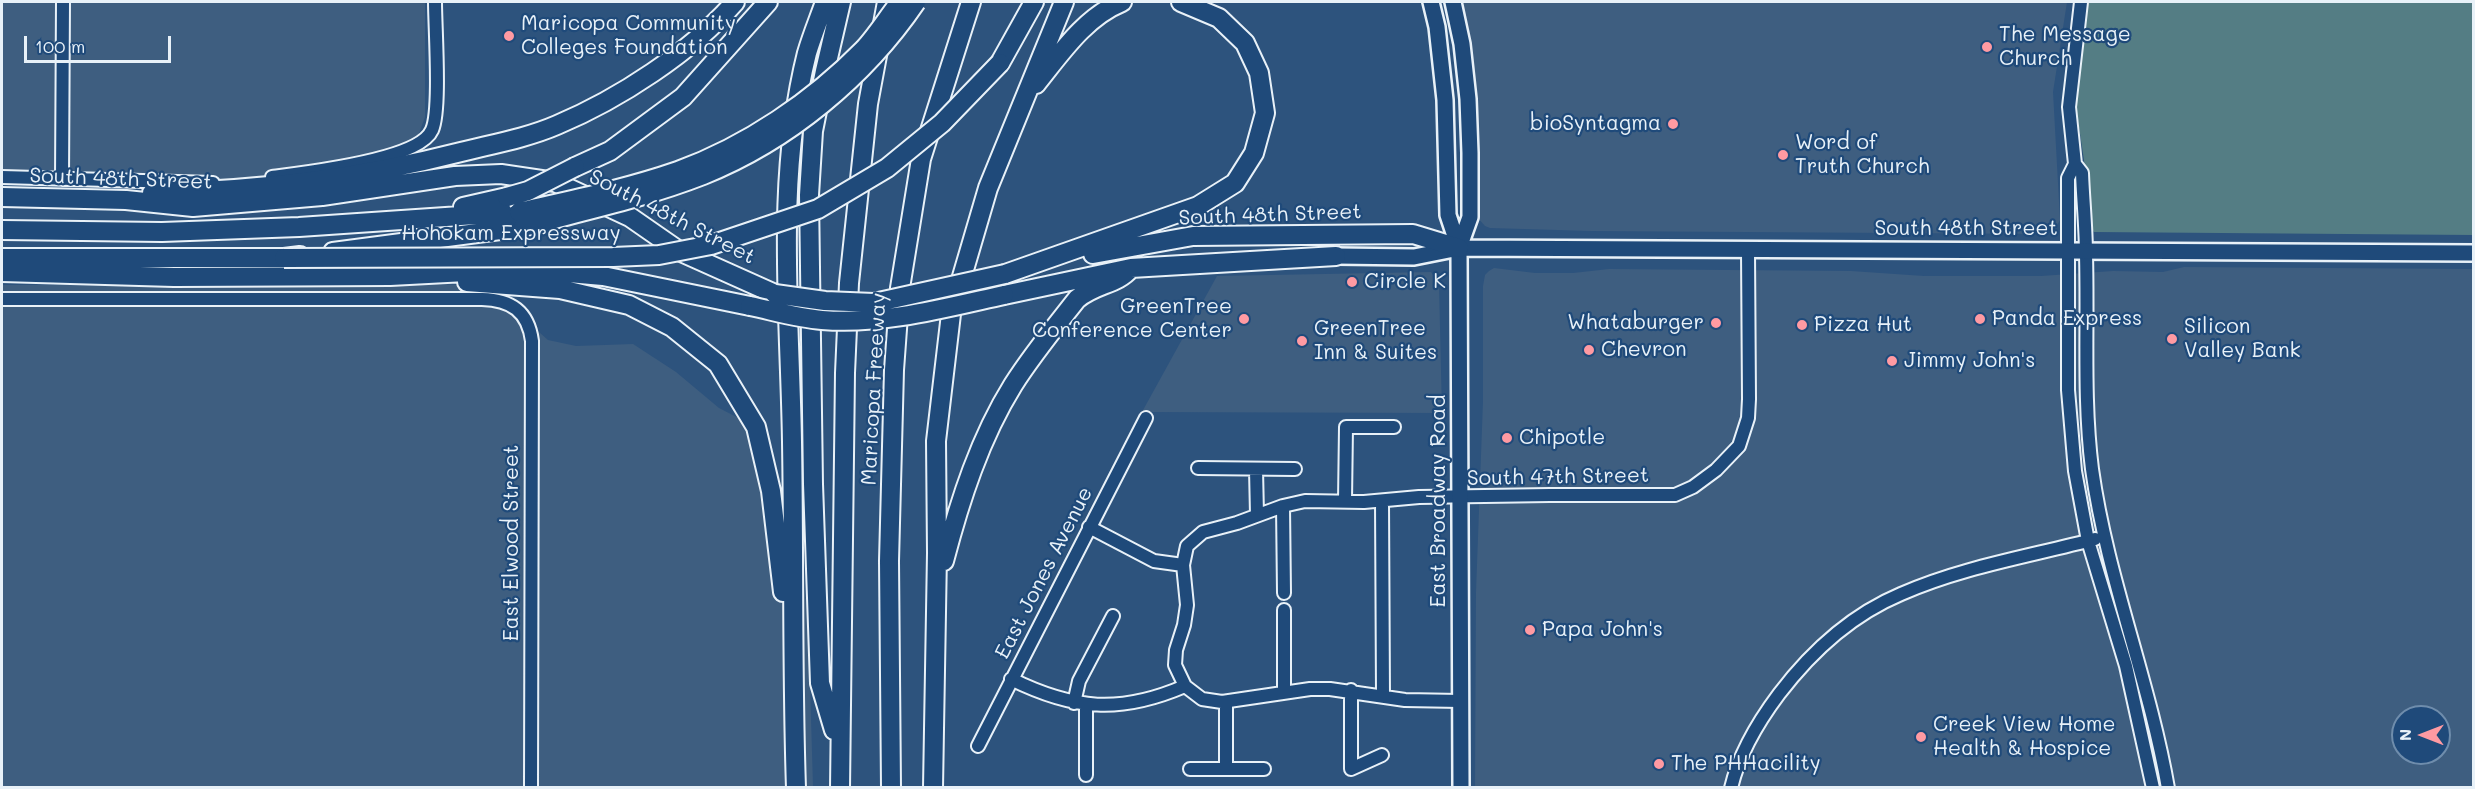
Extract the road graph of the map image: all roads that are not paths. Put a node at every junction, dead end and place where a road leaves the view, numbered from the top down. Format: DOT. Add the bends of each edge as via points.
graph roads {
  1 [pos="63,2"];
  2 [pos="435,2"];
  3 [pos="735,2"];
  4 [pos="768,2"];
  5 [pos="825,2"];
  6 [pos="842,2"];
  7 [pos="887,2"];
  8 [pos="900,2"];
  9 [pos="916,2"];
  10 [pos="971,2"];
  11 [pos="1034,2"];
  12 [pos="1064,2"];
  13 [pos="1122,2"];
  14 [pos="1181,2"];
  15 [pos="1431,2"];
  16 [pos="1453,2"];
  17 [pos="2081,2"];
  18 [pos="1024,99"];
  19 [pos="2075,164"];
  20 [pos="2,177"];
  21 [pos="62,179"];
  22 [pos="2,197"];
  23 [pos="69,198"];
  24 [pos="396,221"];
  25 [pos="2,230"];
  26 [pos="1459,248"];
  27 [pos="1748,250"];
  28 [pos="2069,252"];
  29 [pos="2086,252"];
  30 [pos="2474,253"];
  31 [pos="1336,256"];
  32 [pos="2,258"];
  33 [pos="284,258"];
  34 [pos="1131,268"];
  35 [pos="2,272"];
  36 [pos="1005,274"];
  37 [pos="390,276"];
  38 [pos="2,299"];
  39 [pos="1146,418"];
  40 [pos="1394,427"];
  41 [pos="1198,468"];
  42 [pos="1256,469"];
  43 [pos="1295,469"];
  44 [pos="1460,498"];
  45 [pos="1346,501"];
  46 [pos="1382,501"];
  47 [pos="1283,506"];
  48 [pos="1257,515"];
  49 [pos="1089,527"];
  50 [pos="2105,536"];
  51 [pos="2088,541"];
  52 [pos="1183,565"];
  53 [pos="936,588"];
  54 [pos="1284,593"];
  55 [pos="1284,610"];
  56 [pos="1113,616"];
  57 [pos="1011,679"];
  58 [pos="792,682"];
  59 [pos="1185,687"];
  60 [pos="1351,690"];
  61 [pos="1284,693"];
  62 [pos="1383,696"];
  63 [pos="1460,701"];
  64 [pos="1226,702"];
  65 [pos="1080,704"];
  66 [pos="978,746"];
  67 [pos="839,749"];
  68 [pos="1382,755"];
  69 [pos="1190,769"];
  70 [pos="1226,769"];
  71 [pos="1264,769"];
  72 [pos="1086,775"];
  73 [pos="531,788"];
  74 [pos="796,788"];
  75 [pos="840,788"];
  76 [pos="891,788"];
  77 [pos="933,788"];
  78 [pos="1461,788"];
  79 [pos="1731,788"];
  80 [pos="2153,788"];
  81 [pos="2168,788"];
  1 -- 21 [label="street"];
  2 -- 21 [label="street, South 48th Street" via="433,129 412,148 283,176 217,183"];
  3 -- 23 [label="highway" via="677,55 623,92 557,125 518,138 433,159 284,186"];
  4 -- 24 [label="highway, bridge" via="683,98 610,151 528,191"];
  5 -- 58 [label="highway" via="807,53 793,134 786,240 793,514"];
  6 -- 67 [label="highway" via="813,131 809,195 820,684"];
  7 -- 67 [label="highway, Maricopa Freeway" via="868,104 849,283"];
  8 -- 24 [label="highway, bridge" via="865,48 815,95 747,139 670,173 609,192 519,212"];
  9 -- 33 [label="highway, bridge" via="902,23 831,96 763,144 704,174 636,198 522,227"];
  10 -- 76 [label="highway, Maricopa Freeway" via="921,159 900,288 889,561"];
  11 -- 33 [label="highway, Hohokam Expressway, bridge" via="1000,63 942,123 887,168 818,209 711,245 659,255"];
  12 -- 18 [label="highway"];
  13 -- 18 [label="highway" via="1105,9 1084,26"];
  14 -- 36 [label="highway" via="1219,18 1245,43 1259,73 1265,112 1254,153 1235,183 1198,206"];
  15 -- 26 [label="main road" via="1444,100 1448,215"];
  16 -- 26 [label="main road, East Broadway Road" via="1462,44 1470,153 1470,217"];
  17 -- 19 [label="street" via="2069,93"];
  18 -- 53 [label="highway" via="988,188 951,314 936,441"];
  19 -- 28 [label="street" via="2068,178"];
  19 -- 29 [label="street" via="2082,173"];
  20 -- 21 [label="street, South 48th Street"];
  22 -- 23 [label="highway, South 48th Street"];
  23 -- 36 [label="highway, South 48th Street, bridge" via="193,207 501,174 555,183 630,217 679,251 775,294 825,302 874,303"];
  24 -- 25 [label="highway, Hohokam Expressway" via="162,232"];
  26 -- 27 [label="main road, South 48th Street"];
  26 -- 31 [label="main road, South 48th Street" via="1414,256"];
  26 -- 36 [label="highway, South 48th Street" via="1413,234 1194,236"];
  26 -- 44 [label="main road, East Broadway Road"];
  27 -- 28 [label="main road, South 48th Street"];
  27 -- 44 [label="street, South 47th Street" via="1748,418 1739,446 1716,470 1693,487 1666,496"];
  28 -- 29 [label="main road, South 48th Street"];
  28 -- 51 [label="street" via="2070,435"];
  29 -- 30 [label="main road, South 48th Street"];
  29 -- 50 [label="street" via="2088,426"];
  31 -- 34 [label="highway, South 48th Street"];
  32 -- 33 [label="highway, Hohokam Expressway"];
  34 -- 37 [label="highway, South 48th Street, bridge" via="871,320 822,320 584,273 522,269"];
  34 -- 53 [label="highway" via="1124,278 1088,290 1077,299 1012,387 994,419 960,504"];
  35 -- 37 [label="highway, South 48th Street" via="174,277"];
  37 -- 58 [label="highway" via="560,289 629,305 672,327 718,364 756,427 771,491"];
  38 -- 73 [label="street, East Elwood Street" via="496,299 513,306 529,325 532,341"];
  39 -- 49 [label="street, East Jones Avenue"];
  40 -- 45 [label="street" via="1346,427"];
  41 -- 42 [label="street"];
  42 -- 43 [label="street"];
  42 -- 48 [label="street"];
  44 -- 46 [label="street, South 47th Street"];
  44 -- 63 [label="main road, East Broadway Road"];
  45 -- 46 [label="street, South 47th Street"];
  45 -- 47 [label="street, South 47th Street" via="1313,500"];
  46 -- 62 [label="street"];
  47 -- 48 [label="street, South 47th Street"];
  47 -- 54 [label="street"];
  48 -- 52 [label="street, South 47th Street" via="1199,534 1187,546"];
  49 -- 52 [label="street" via="1154,561"];
  49 -- 57 [label="street, East Jones Avenue"];
  50 -- 51 [label="street"];
  50 -- 81 [label="street" via="2148,693"];
  51 -- 79 [label="street" via="1901,594 1843,628 1799,668 1764,714 1746,746"];
  51 -- 80 [label="street" via="2126,666"];
  52 -- 59 [label="street" via="1186,612 1175,660"];
  53 -- 77 [label="highway"];
  55 -- 61 [label="street"];
  56 -- 65 [label="street" via="1079,681"];
  57 -- 65 [label="street" via="1044,695"];
  57 -- 66 [label="street, East Jones Avenue"];
  58 -- 74 [label="highway"];
  59 -- 64 [label="street" via="1202,699"];
  59 -- 65 [label="street" via="1137,703"];
  60 -- 61 [label="street"];
  60 -- 62 [label="street"];
  60 -- 68 [label="street" via="1351,770"];
  61 -- 64 [label="street"];
  62 -- 63 [label="street"];
  63 -- 78 [label="main road, East Broadway Road"];
  64 -- 70 [label="street"];
  65 -- 72 [label="street"];
  67 -- 75 [label="highway, Maricopa Freeway"];
  69 -- 70 [label="street"];
  70 -- 71 [label="street"];
}
